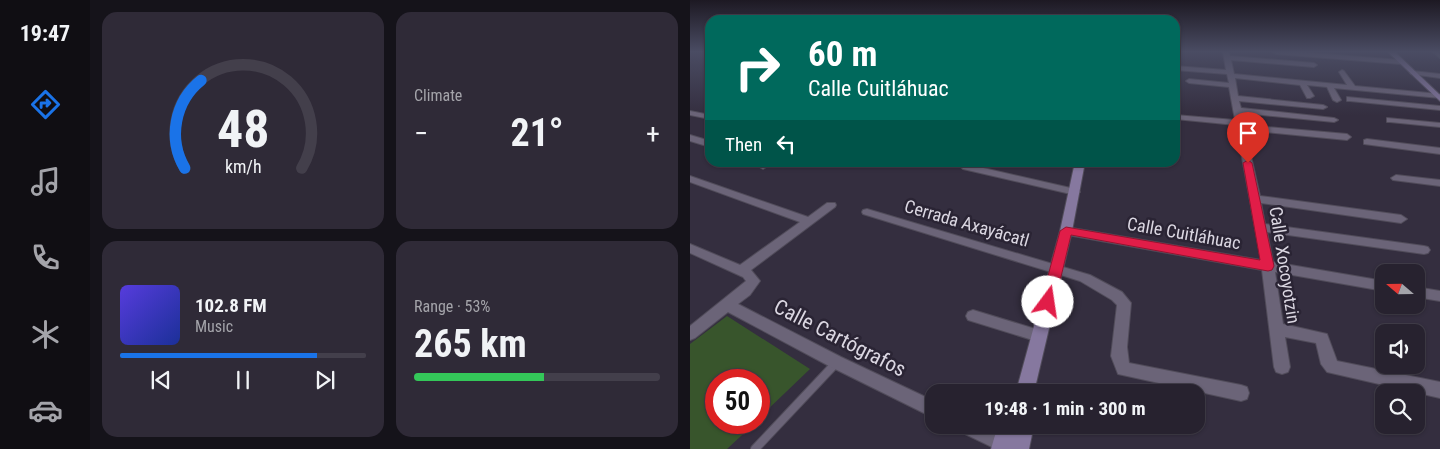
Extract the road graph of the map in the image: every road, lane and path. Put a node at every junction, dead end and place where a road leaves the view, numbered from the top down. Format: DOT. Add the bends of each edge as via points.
graph roads {
  1 [pos="1230,73"];
  2 [pos="1263,73"];
  3 [pos="1343,73"];
  4 [pos="1414,74"];
  5 [pos="1440,76"];
  6 [pos="1189,81"];
  7 [pos="1302,82"];
  8 [pos="1232,85"];
  9 [pos="1329,85"];
  10 [pos="1352,87"];
  11 [pos="1310,96"];
  12 [pos="1439,97"];
  13 [pos="1235,98"];
  14 [pos="1350,99"];
  15 [pos="1338,100"];
  16 [pos="1323,107"];
  17 [pos="1440,108"];
  18 [pos="1237,110"];
  19 [pos="690,113"];
  20 [pos="705,116"];
  21 [pos="1180,118"];
  22 [pos="1334,120"];
  23 [pos="1390,120"];
  24 [pos="1240,125"];
  25 [pos="1440,125"];
  26 [pos="690,138"];
  27 [pos="1347,138"];
  28 [pos="705,142"];
  29 [pos="1368,142"];
  30 [pos="1440,151"];
  31 [pos="966,167"];
  32 [pos="1079,167"];
  33 [pos="1396,178"];
  34 [pos="690,180"];
  35 [pos="1440,183"];
  36 [pos="1075,192"];
  37 [pos="1255,200"];
  38 [pos="831,205"];
  39 [pos="867,212"];
  40 [pos="1401,219"];
  41 [pos="809,221"];
  42 [pos="1260,227"];
  43 [pos="1066,231"];
  44 [pos="690,248"];
  45 [pos="1424,250"];
  46 [pos="1268,266"];
  47 [pos="1057,268"];
  48 [pos="741,271"];
  49 [pos="1375,284"];
  50 [pos="1425,294"];
  51 [pos="1440,296"];
  52 [pos="727,305"];
  53 [pos="973,316"];
  54 [pos="1277,329"];
  55 [pos="690,334"];
  56 [pos="1039,336"];
  57 [pos="836,362"];
  58 [pos="1282,367"];
  59 [pos="1027,384"];
  60 [pos="1440,390"];
  61 [pos="1241,393"];
  62 [pos="925,406"];
  63 [pos="987,434"];
  64 [pos="1009,443"];
  65 [pos="755,449"];
  1 -- 8 [label="street, Calle Xocoyotzin"];
  2 -- 7 [label="street"];
  3 -- 10 [label="street"];
  4 -- 5 [label="street"];
  4 -- 12 [label="main road"];
  6 -- 8 [label="street"];
  7 -- 9 [label="street"];
  7 -- 11 [label="street"];
  8 -- 13 [label="street, Calle Xocoyotzin"];
  9 -- 10 [label="street"];
  9 -- 15 [label="street"];
  10 -- 12 [label="street"];
  13 -- 16 [label="street"];
  13 -- 18 [label="street, Calle Xocoyotzin"];
  14 -- 17 [label="street"];
  18 -- 22 [label="street"];
  18 -- 24 [label="street, Calle Xocoyotzin"];
  19 -- 20 [label="street"];
  21 -- 24 [label="street"];
  23 -- 25 [label="street"];
  24 -- 27 [label="street"];
  24 -- 37 [label="street, Calle Xocoyotzin"];
  26 -- 28 [label="street"];
  29 -- 30 [label="street"];
  31 -- 36 [label="street"];
  32 -- 36 [label="main road"];
  33 -- 35 [label="street"];
  34 -- 41 [label="street"];
  36 -- 43 [label="main road"];
  37 -- 40 [label="street"];
  37 -- 42 [label="street, Calle Xocoyotzin"];
  38 -- 41 [label="street"];
  39 -- 47 [label="street, Cerrada Axayácatl"];
  41 -- 48 [label="street"];
  42 -- 45 [label="street"];
  42 -- 46 [label="street, Calle Xocoyotzin"];
  43 -- 46 [label="street, Calle Cuitláhuac"];
  43 -- 47 [label="main road"];
  44 -- 48 [label="street"];
  46 -- 49 [label="street, Calle Cuitláhuac"];
  46 -- 54 [label="street, Calle Xocoyotzin"];
  47 -- 56 [label="main road"];
  47 -- 61 [label="street, Cerrada Axayácatl" via="1085,278 1124,303 1119,355 1126,370"];
  48 -- 52 [label="street" via="752,276 754,281"];
  50 -- 51 [label="street"];
  52 -- 55 [label="street"];
  52 -- 57 [label="street, Calle Cartógrafos"];
  53 -- 56 [label="street"];
  54 -- 58 [label="street, Calle Xocoyotzin"];
  54 -- 60 [label="street" via="1322,338 1329,364 1333,367"];
  56 -- 59 [label="main road"];
  57 -- 62 [label="street, Calle Cartógrafos"];
  57 -- 65 [label="lane"];
  63 -- 64 [label="street"];
}
